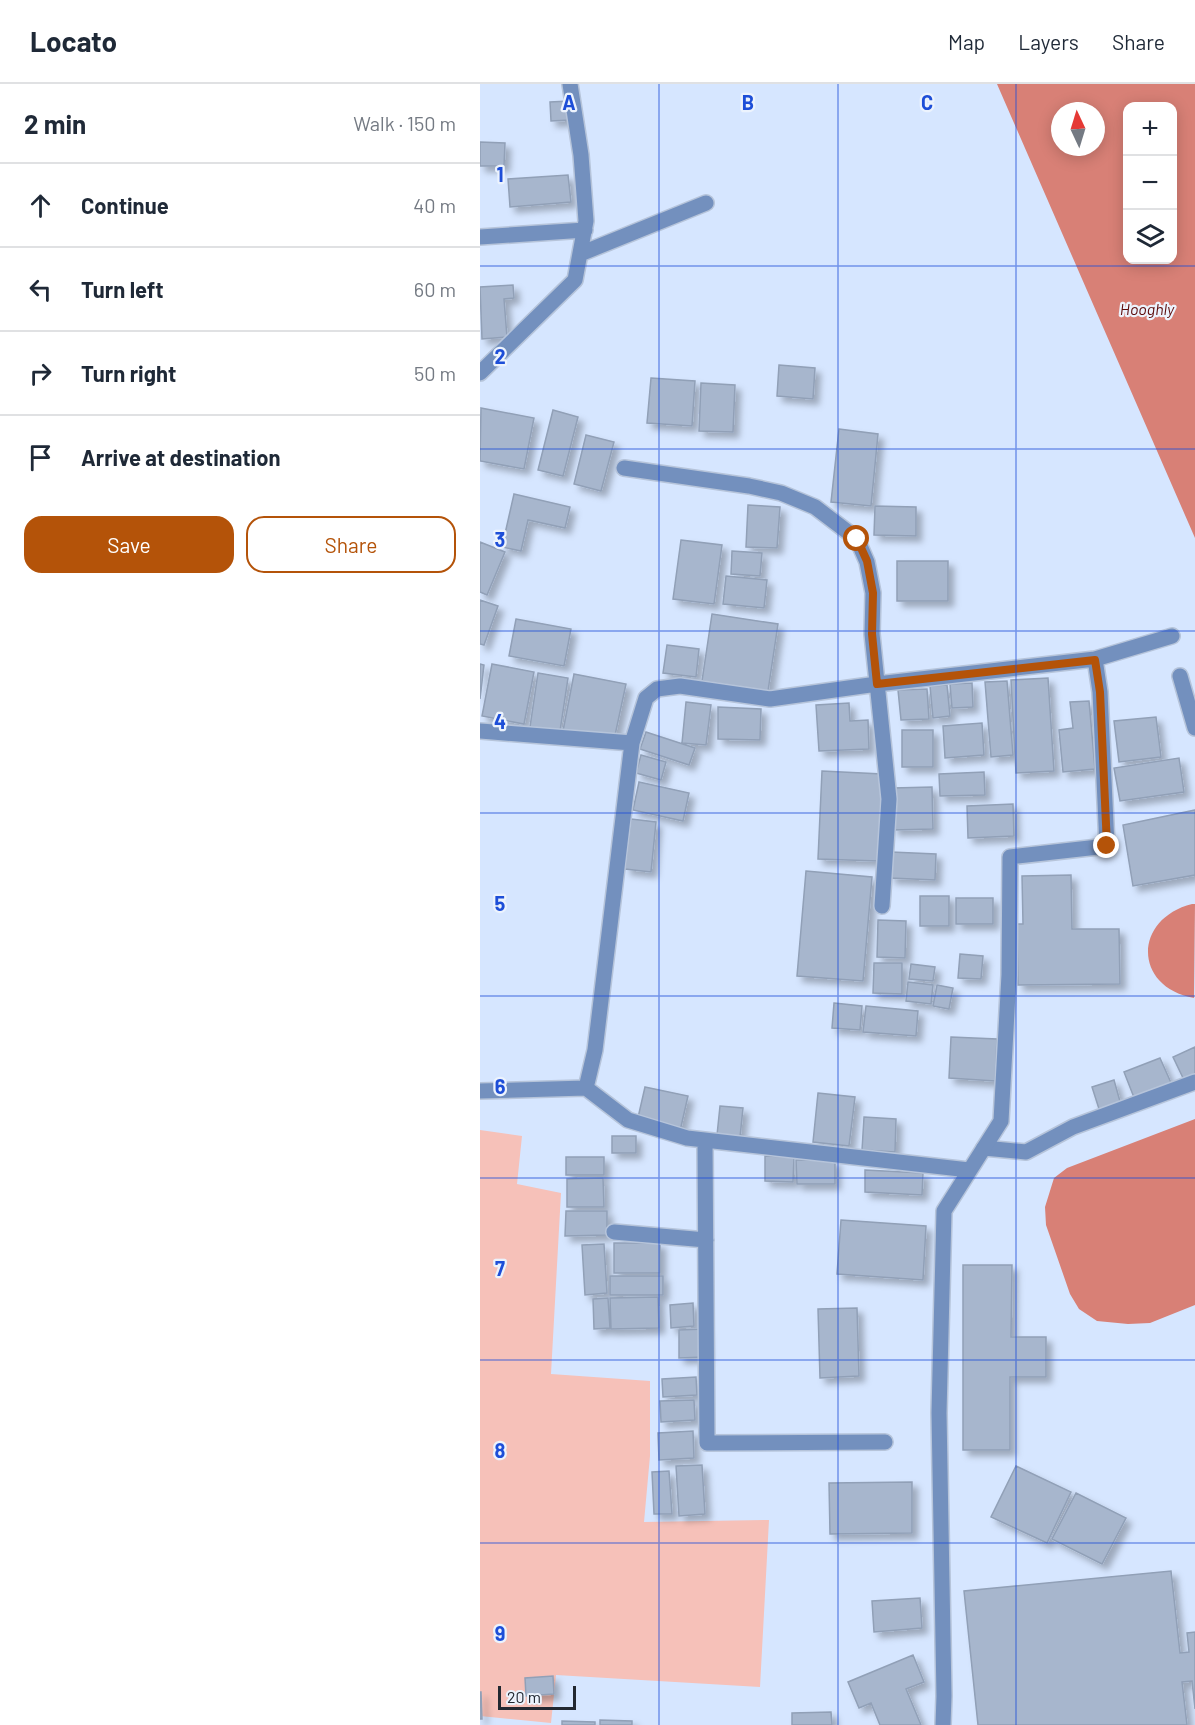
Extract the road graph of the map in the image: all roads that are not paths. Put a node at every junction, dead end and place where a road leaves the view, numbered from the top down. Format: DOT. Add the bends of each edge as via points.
graph roads {
  1 [pos="570,84"];
  2 [pos="706,203"];
  3 [pos="585,230"];
  4 [pos="480,237"];
  5 [pos="580,254"];
  6 [pos="480,373"];
  7 [pos="624,468"];
  8 [pos="1172,636"];
  9 [pos="1095,660"];
  10 [pos="1180,676"];
  11 [pos="877,684"];
  12 [pos="1195,728"];
  13 [pos="480,731"];
  14 [pos="632,743"];
  15 [pos="882,906"];
  16 [pos="1195,1082"];
  17 [pos="586,1088"];
  18 [pos="480,1091"];
  19 [pos="705,1142"];
  20 [pos="984,1148"];
  21 [pos="969,1170"];
  22 [pos="614,1232"];
  23 [pos="706,1240"];
  24 [pos="885,1442"];
  25 [pos="943,1725"];
  1 -- 3 [label="street" via="581,155"];
  2 -- 5 [label="street"];
  3 -- 4 [label="street"];
  3 -- 5 [label="street"];
  5 -- 6 [label="street" via="575,280"];
  7 -- 11 [label="street" via="781,493 815,507 857,539 867,561 873,593"];
  8 -- 9 [label="street"];
  9 -- 11 [label="street"];
  9 -- 20 [label="street" via="1107,846 1010,858 1001,1121"];
  10 -- 12 [label="street"];
  11 -- 14 [label="street" via="770,699 680,686 657,689 646,698"];
  11 -- 15 [label="street" via="889,799"];
  13 -- 14 [label="street"];
  14 -- 17 [label="street" via="595,1050"];
  16 -- 20 [label="street" via="1073,1127 1026,1152"];
  17 -- 18 [label="street"];
  17 -- 19 [label="street" via="628,1120"];
  19 -- 21 [label="street"];
  19 -- 23 [label="street"];
  20 -- 21 [label="street"];
  21 -- 25 [label="street" via="944,1211 939,1413"];
  22 -- 23 [label="street"];
  23 -- 24 [label="street" via="707,1443"];
}
